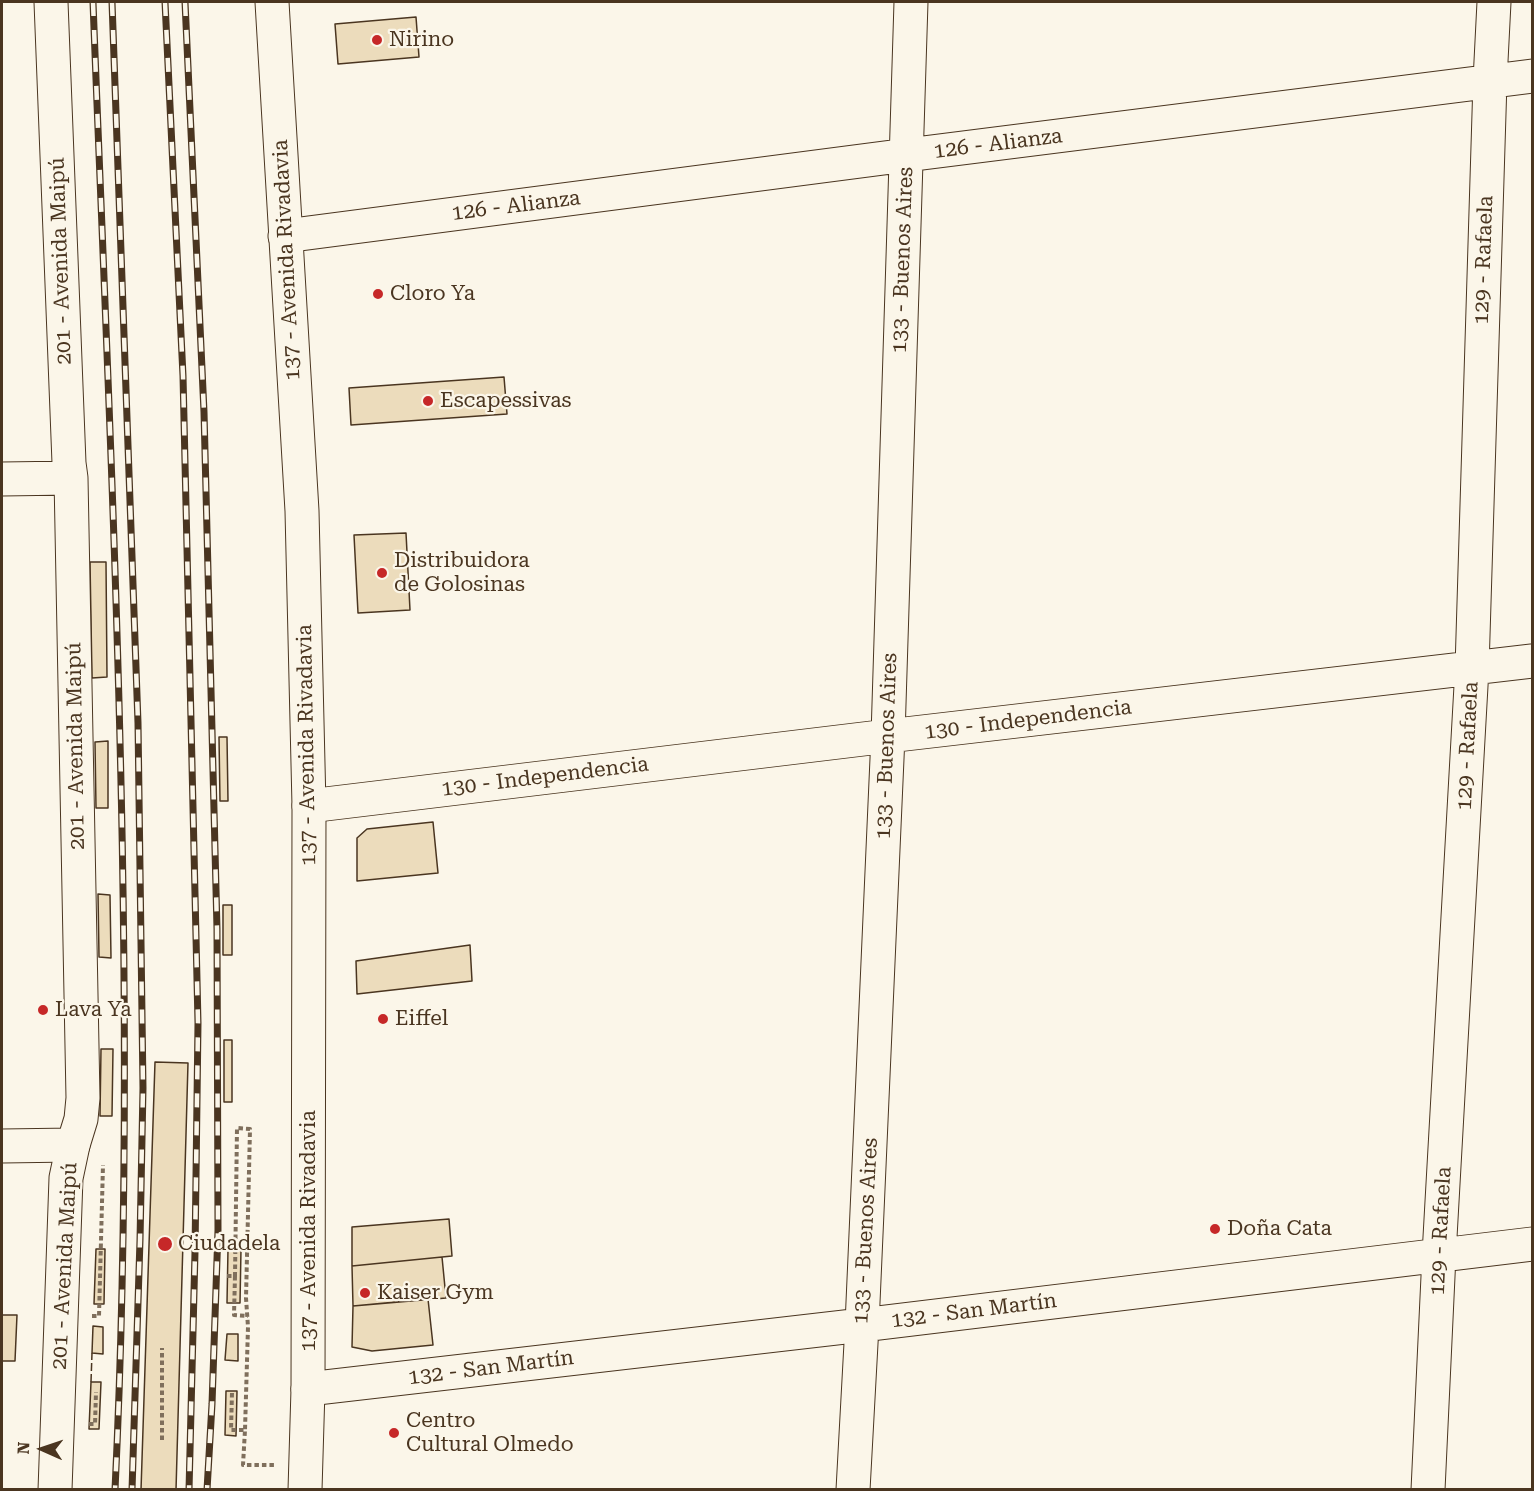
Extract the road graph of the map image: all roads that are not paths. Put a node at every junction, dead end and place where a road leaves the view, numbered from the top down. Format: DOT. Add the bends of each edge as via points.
graph roads {
  1 [pos="51,2"];
  2 [pos="272,2"];
  3 [pos="911,2"];
  4 [pos="1494,2"];
  5 [pos="1533,76"];
  6 [pos="1490,81"];
  7 [pos="907,155"];
  8 [pos="285,236"];
  9 [pos="71,478"];
  10 [pos="2,479"];
  11 [pos="1533,661"];
  12 [pos="1472,668"];
  13 [pos="888,736"];
  14 [pos="309,806"];
  15 [pos="73,1145"];
  16 [pos="2,1146"];
  17 [pos="1533,1244"];
  18 [pos="1439,1254"];
  19 [pos="862,1325"];
  20 [pos="308,1389"];
  21 [pos="305,1477"];
  22 [pos="54,1490"];
  23 [pos="853,1490"];
  24 [pos="1428,1490"];
  1 -- 9 [label="street, 201 - Avenida Maipú"];
  2 -- 8 [label="street, 137 - Avenida Rivadavia"];
  3 -- 7 [label="street, 133 - Buenos Aires"];
  4 -- 6 [label="street, 129 - Rafaela"];
  5 -- 6 [label="street, 126 - Alianza"];
  6 -- 7 [label="street, 126 - Alianza"];
  6 -- 12 [label="street, 129 - Rafaela"];
  7 -- 8 [label="street, 126 - Alianza"];
  7 -- 13 [label="street, 133 - Buenos Aires"];
  8 -- 14 [label="street, 137 - Avenida Rivadavia" via="302,511"];
  9 -- 10 [label="street"];
  9 -- 15 [label="street, 201 - Avenida Maipú" via="83,1098"];
  11 -- 12 [label="street, 130 - Independencia"];
  12 -- 13 [label="street, 130 - Independencia"];
  12 -- 18 [label="street, 129 - Rafaela"];
  13 -- 14 [label="street, 130 - Independencia"];
  13 -- 19 [label="street, 133 - Buenos Aires"];
  14 -- 20 [label="street, 137 - Avenida Rivadavia"];
  15 -- 16 [label="street"];
  15 -- 22 [label="street, 201 - Avenida Maipú" via="66,1178"];
  17 -- 18 [label="street, 132 - San Martín"];
  18 -- 19 [label="street, 132 - San Martín"];
  18 -- 24 [label="street, 129 - Rafaela"];
  19 -- 20 [label="street, 132 - San Martín"];
  19 -- 23 [label="street, 133 - Buenos Aires"];
  20 -- 21 [label="street, 137 - Avenida Rivadavia"];
}
